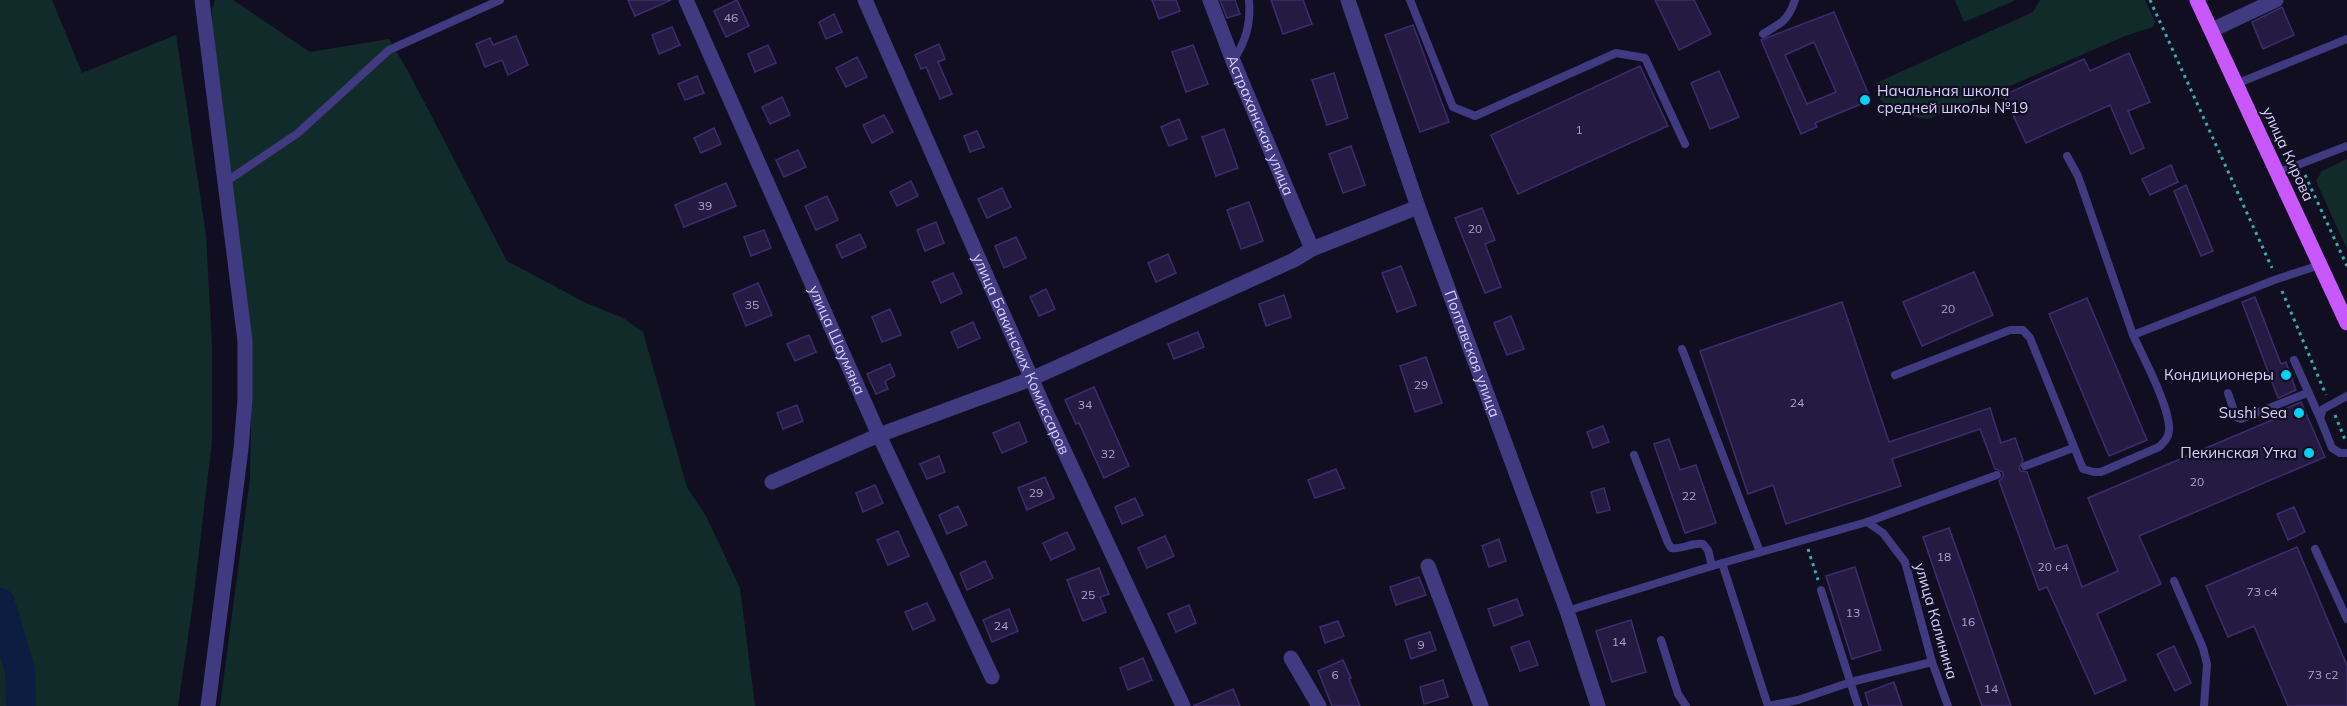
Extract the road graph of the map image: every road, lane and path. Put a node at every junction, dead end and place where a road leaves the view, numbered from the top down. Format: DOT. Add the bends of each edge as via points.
graph roads {
  1 [pos="202,0"];
  2 [pos="500,0"];
  3 [pos="686,0"];
  4 [pos="865,0"];
  5 [pos="1210,0"];
  6 [pos="1249,0"];
  7 [pos="1348,0"];
  8 [pos="1410,0"];
  9 [pos="1795,0"];
  10 [pos="2150,0"];
  11 [pos="2197,0"];
  12 [pos="2277,0"];
  13 [pos="2212,30"];
  14 [pos="1763,34"];
  15 [pos="2347,39"];
  16 [pos="1233,61"];
  17 [pos="2236,84"];
  18 [pos="1685,144"];
  19 [pos="2347,146"];
  20 [pos="2067,156"];
  21 [pos="2300,163"];
  22 [pos="2277,172"];
  23 [pos="224,183"];
  24 [pos="1418,207"];
  25 [pos="1312,249"];
  26 [pos="2320,265"];
  27 [pos="2347,266"];
  28 [pos="2277,279"];
  29 [pos="2347,323"];
  30 [pos="2133,335"];
  31 [pos="1682,349"];
  32 [pos="2294,360"];
  33 [pos="1895,375"];
  34 [pos="1031,379"];
  35 [pos="2228,393"];
  36 [pos="2307,393"];
  37 [pos="2347,396"];
  38 [pos="2330,404"];
  39 [pos="2320,418"];
  40 [pos="879,435"];
  41 [pos="2347,444"];
  42 [pos="2073,448"];
  43 [pos="2347,453"];
  44 [pos="1634,455"];
  45 [pos="2025,466"];
  46 [pos="1997,475"];
  47 [pos="772,482"];
  48 [pos="1867,522"];
  49 [pos="1805,540"];
  50 [pos="2315,549"];
  51 [pos="1760,552"];
  52 [pos="1722,563"];
  53 [pos="1428,566"];
  54 [pos="1712,566"];
  55 [pos="2174,581"];
  56 [pos="1821,590"];
  57 [pos="1567,611"];
  58 [pos="2347,619"];
  59 [pos="1661,640"];
  60 [pos="1291,658"];
  61 [pos="1932,662"];
  62 [pos="992,677"];
  63 [pos="1851,682"];
  64 [pos="208,706"];
  65 [pos="1183,706"];
  66 [pos="1318,706"];
  67 [pos="1482,706"];
  68 [pos="1598,706"];
  69 [pos="1686,706"];
  70 [pos="1768,706"];
  71 [pos="1858,706"];
  72 [pos="1948,706"];
  73 [pos="2204,706"];
  1 -- 23 [label="street"];
  2 -- 23 [label="lane" via="389,50 298,133"];
  3 -- 40 [label="street, улица Шаумяна"];
  4 -- 34 [label="street, улица Бакинских Комиссаров"];
  5 -- 16 [label="street, Астраханская улица"];
  6 -- 16 [label="lane" via="1251,17 1245,41"];
  7 -- 24 [label="street, Полтавская улица"];
  8 -- 18 [label="lane" via="1453,106 1475,116 1616,53 1645,58"];
  9 -- 14 [label="lane" via="1784,22"];
  10 -- 28 [label="path"];
  11 -- 13 [label="main road, улица Кирова"];
  12 -- 13 [label="street"];
  13 -- 17 [label="main road, улица Кирова"];
  15 -- 17 [label="lane"];
  16 -- 25 [label="street, Астраханская улица"];
  17 -- 22 [label="main road, улица Кирова"];
  19 -- 21 [label="lane"];
  20 -- 30 [label="lane" via="2078,176"];
  21 -- 22 [label="lane"];
  21 -- 27 [label="path"];
  22 -- 26 [label="main road, улица Кирова"];
  23 -- 64 [label="street" via="245,341 245,399"];
  24 -- 25 [label="street"];
  24 -- 57 [label="street, Полтавская улица"];
  25 -- 34 [label="street"];
  26 -- 28 [label="lane"];
  26 -- 29 [label="main road, улица Кирова"];
  28 -- 30 [label="lane"];
  28 -- 38 [label="path"];
  30 -- 42 [label="lane" via="2158,390 2169,429 2167,439 2159,447 2101,472 2083,469"];
  31 -- 51 [label="lane"];
  32 -- 36 [label="lane"];
  33 -- 42 [label="lane" via="2010,330 2023,330 2030,338"];
  34 -- 40 [label="street"];
  34 -- 65 [label="street, улица Бакинских Комиссаров"];
  35 -- 36 [label="lane" via="2236,417 2241,419"];
  36 -- 39 [label="lane"];
  37 -- 38 [label="lane"];
  38 -- 39 [label="lane"];
  38 -- 41 [label="path"];
  39 -- 43 [label="lane" via="2332,448"];
  40 -- 47 [label="street"];
  40 -- 62 [label="street, улица Шаумяна"];
  42 -- 45 [label="lane"];
  44 -- 54 [label="lane" via="1671,548 1703,544"];
  46 -- 48 [label="lane"];
  48 -- 49 [label="lane"];
  48 -- 61 [label="lane, улица Калинина" via="1883,533 1905,562"];
  49 -- 51 [label="lane"];
  49 -- 56 [label="path"];
  50 -- 58 [label="lane"];
  51 -- 52 [label="lane"];
  52 -- 54 [label="lane"];
  52 -- 70 [label="lane"];
  53 -- 67 [label="street"];
  54 -- 57 [label="lane"];
  55 -- 73 [label="lane" via="2204,648"];
  56 -- 63 [label="lane"];
  57 -- 68 [label="street, Полтавская улица"];
  59 -- 69 [label="lane" via="1678,694"];
  60 -- 66 [label="street"];
  61 -- 63 [label="lane"];
  61 -- 72 [label="lane, улица Калинина"];
  63 -- 70 [label="lane"];
  63 -- 71 [label="lane"];
}
